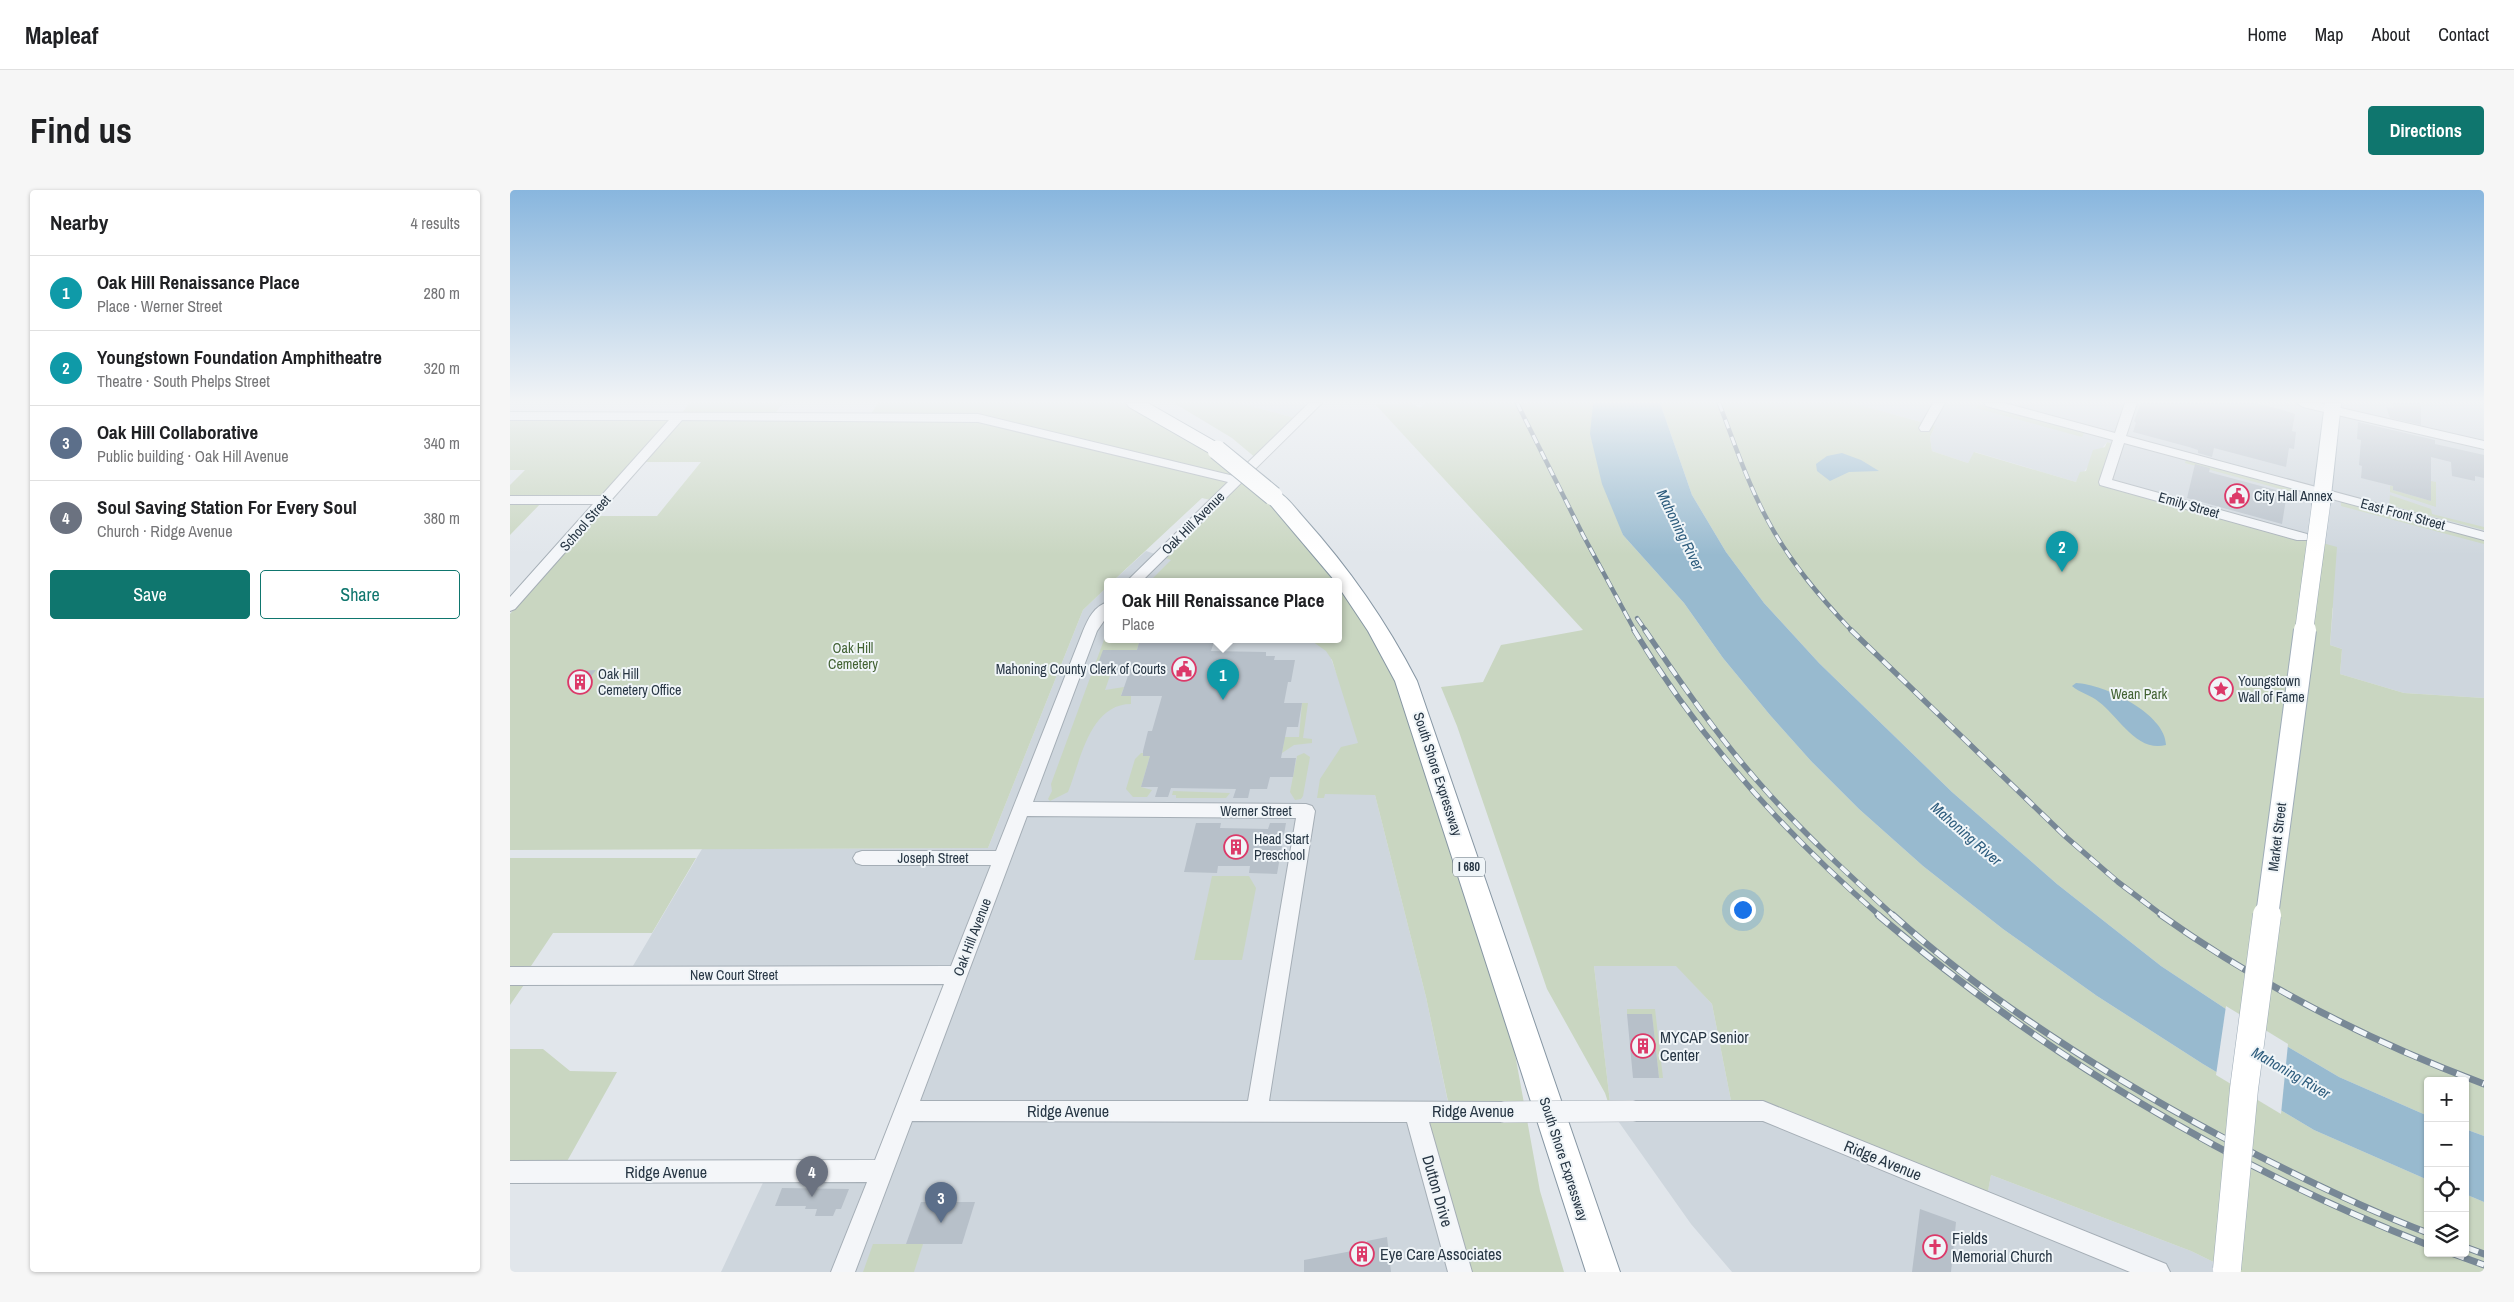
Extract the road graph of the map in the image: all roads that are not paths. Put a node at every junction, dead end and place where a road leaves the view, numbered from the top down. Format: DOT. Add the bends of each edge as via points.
graph roads {
  1 [pos="646,453"];
  2 [pos="1125,453"];
  3 [pos="1221,453"];
  4 [pos="1263,453"];
  5 [pos="2114,453"];
  6 [pos="2171,453"];
  7 [pos="2327,453"];
  8 [pos="1235,480"];
  9 [pos="2322,499"];
  10 [pos="510,500"];
  11 [pos="604,500"];
  12 [pos="2484,536"];
  13 [pos="2302,537"];
  14 [pos="1137,578"];
  15 [pos="510,606"];
  16 [pos="1104,611"];
  17 [pos="1022,809"];
  18 [pos="862,858"];
  19 [pos="1003,858"];
  20 [pos="957,975"];
  21 [pos="510,976"];
  22 [pos="905,1111"];
  23 [pos="1257,1111"];
  24 [pos="1415,1111"];
  25 [pos="882,1171"];
  26 [pos="510,1172"];
  27 [pos="2227,1270"];
  28 [pos="843,1272"];
  29 [pos="1460,1272"];
  30 [pos="1603,1272"];
  31 [pos="2158,1272"];
  1 -- 11 [label="street, School Street"];
  2 -- 8 [label="street"];
  3 -- 30 [label="highway, South Shore Expressway / I 680, bridge" via="1273,496 1339,569 1368,610 1406,681"];
  4 -- 8 [label="street, Oak Hill Avenue"];
  5 -- 13 [label="street, Emily Street" via="2105,482"];
  6 -- 9 [label="street, East Front Street"];
  7 -- 9 [label="main road, Market Street"];
  8 -- 14 [label="street, Oak Hill Avenue"];
  9 -- 12 [label="street, East Front Street"];
  9 -- 27 [label="main road, Market Street, bridge" via="2244,1089"];
  10 -- 11 [label="street"];
  11 -- 15 [label="street, School Street"];
  16 -- 17 [label="street, Oak Hill Avenue" via="1090,631"];
  17 -- 19 [label="street, Oak Hill Avenue"];
  17 -- 23 [label="street, Werner Street" via="1306,811"];
  18 -- 19 [label="street, Joseph Street"];
  19 -- 20 [label="street, Oak Hill Avenue"];
  20 -- 21 [label="street, New Court Street"];
  20 -- 22 [label="street, Oak Hill Avenue"];
  22 -- 23 [label="street, Ridge Avenue"];
  22 -- 25 [label="street, Oak Hill Avenue"];
  23 -- 24 [label="street, Ridge Avenue"];
  24 -- 29 [label="street, Dutton Drive"];
  24 -- 31 [label="street, Ridge Avenue, bridge" via="1764,1111"];
  25 -- 26 [label="street, Ridge Avenue"];
  25 -- 28 [label="street, Oak Hill Avenue"];
}
